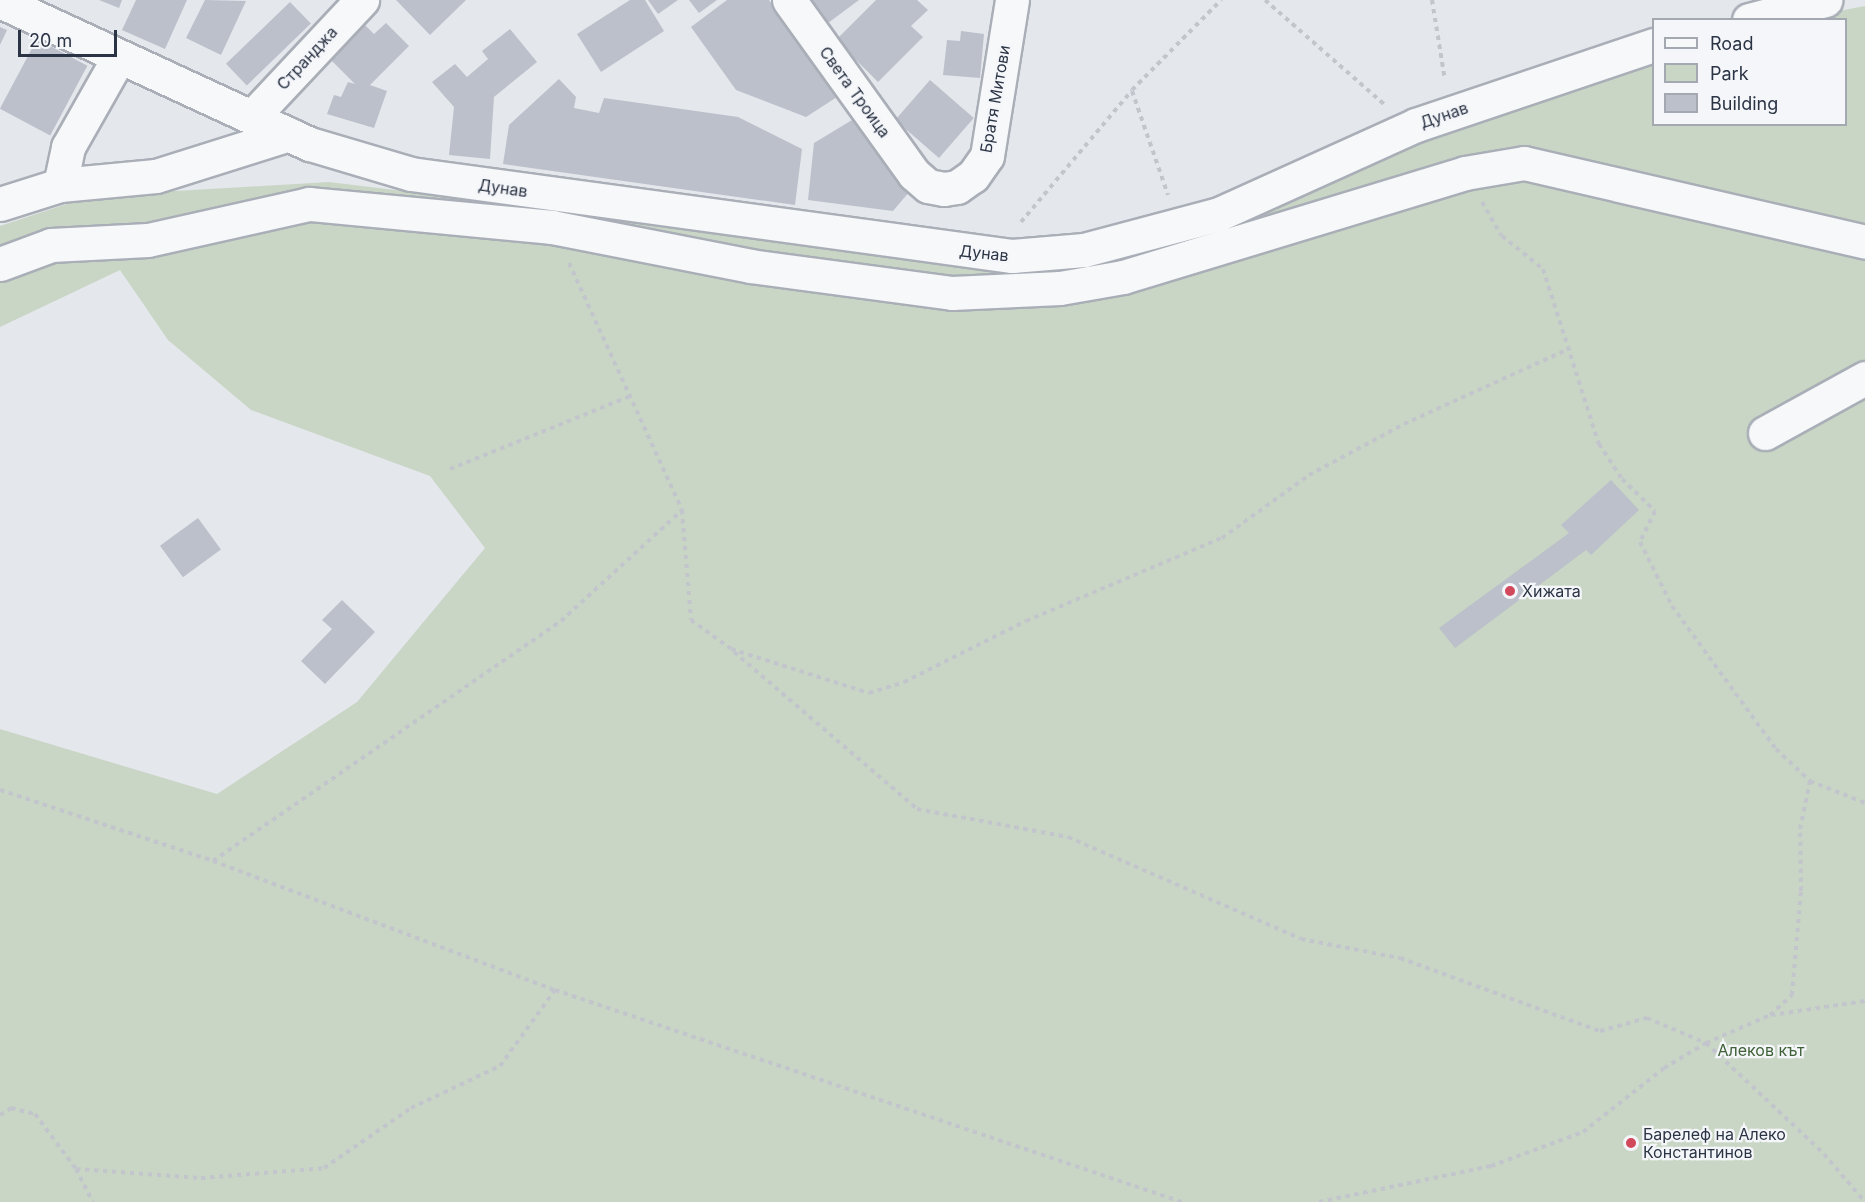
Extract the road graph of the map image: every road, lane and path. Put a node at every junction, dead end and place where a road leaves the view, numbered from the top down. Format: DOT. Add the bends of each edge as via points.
graph roads {
  1 [pos="362,0"];
  2 [pos="789,0"];
  3 [pos="1012,0"];
  4 [pos="1221,0"];
  5 [pos="1265,0"];
  6 [pos="1432,0"];
  7 [pos="1825,0"];
  8 [pos="0,1"];
  9 [pos="1757,18"];
  10 [pos="1652,45"];
  11 [pos="119,57"];
  12 [pos="1132,90"];
  13 [pos="1450,113"];
  14 [pos="252,117"];
  15 [pos="1416,125"];
  16 [pos="289,134"];
  17 [pos="1465,173"];
  18 [pos="923,182"];
  19 [pos="60,185"];
  20 [pos="0,204"];
  21 [pos="1018,226"];
  22 [pos="1179,226"];
  23 [pos="552,227"];
  24 [pos="1865,242"];
  25 [pos="0,264"];
  26 [pos="1571,348"];
  27 [pos="1865,378"];
  28 [pos="631,396"];
  29 [pos="1765,433"];
  30 [pos="450,469"];
  31 [pos="682,510"];
  32 [pos="731,649"];
  33 [pos="1810,780"];
  34 [pos="0,790"];
  35 [pos="1865,803"];
  36 [pos="213,861"];
  37 [pos="555,990"];
  38 [pos="1865,1001"];
  39 [pos="1770,1015"];
  40 [pos="1706,1043"];
  41 [pos="0,1115"];
  42 [pos="76,1169"];
  43 [pos="93,1202"];
  44 [pos="1182,1202"];
  45 [pos="1318,1202"];
  46 [pos="1864,1202"];
  1 -- 14 [label="street, Странджа"];
  2 -- 18 [label="street, Света Троица"];
  3 -- 18 [label="street, Братя Митови" via="983,164 957,187 944,189"];
  4 -- 12 [label="path"];
  5 -- 15 [label="path" via="1335,65"];
  6 -- 13 [label="path"];
  7 -- 9 [label="street"];
  8 -- 11 [label="street, Дунав"];
  10 -- 13 [label="street, Дунав"];
  11 -- 14 [label="street, Дунав"];
  11 -- 19 [label="street" via="68,147"];
  12 -- 21 [label="path"];
  12 -- 22 [label="path"];
  13 -- 15 [label="street, Дунав"];
  14 -- 16 [label="street, Дунав"];
  15 -- 22 [label="street, Дунав" via="1240,207"];
  16 -- 19 [label="street" via="156,177"];
  16 -- 22 [label="street, Дунав" via="334,153 423,176 977,254 1065,253"];
  17 -- 23 [label="street" via="1123,277 1060,288 952,292 750,266"];
  17 -- 24 [label="street" via="1524,163"];
  17 -- 26 [label="path" via="1502,236 1543,269"];
  19 -- 20 [label="street"];
  23 -- 25 [label="street" via="309,204 148,240 51,245"];
  23 -- 28 [label="path"];
  26 -- 32 [label="path" via="1404,424 1309,475 1222,538 1026,621 904,682 869,693"];
  26 -- 33 [label="path" via="1599,444 1622,479 1655,511 1640,542 1672,606 1776,750"];
  27 -- 29 [label="street"];
  28 -- 30 [label="path"];
  28 -- 31 [label="path"];
  31 -- 32 [label="path" via="690,620"];
  31 -- 36 [label="path" via="561,621"];
  32 -- 40 [label="path" via="917,809 1068,837 1301,939 1400,958 1600,1031 1647,1018"];
  33 -- 35 [label="path"];
  33 -- 39 [label="path" via="1800,829 1802,891 1792,995"];
  34 -- 36 [label="path"];
  36 -- 37 [label="path"];
  37 -- 42 [label="path" via="500,1066 411,1108 324,1168 201,1178"];
  37 -- 44 [label="path"];
  38 -- 39 [label="path"];
  39 -- 40 [label="path"];
  40 -- 45 [label="path" via="1664,1068 1583,1132 1491,1166"];
  40 -- 46 [label="path" via="1824,1154"];
  41 -- 42 [label="path" via="11,1108 35,1114"];
  42 -- 43 [label="path"];
}
